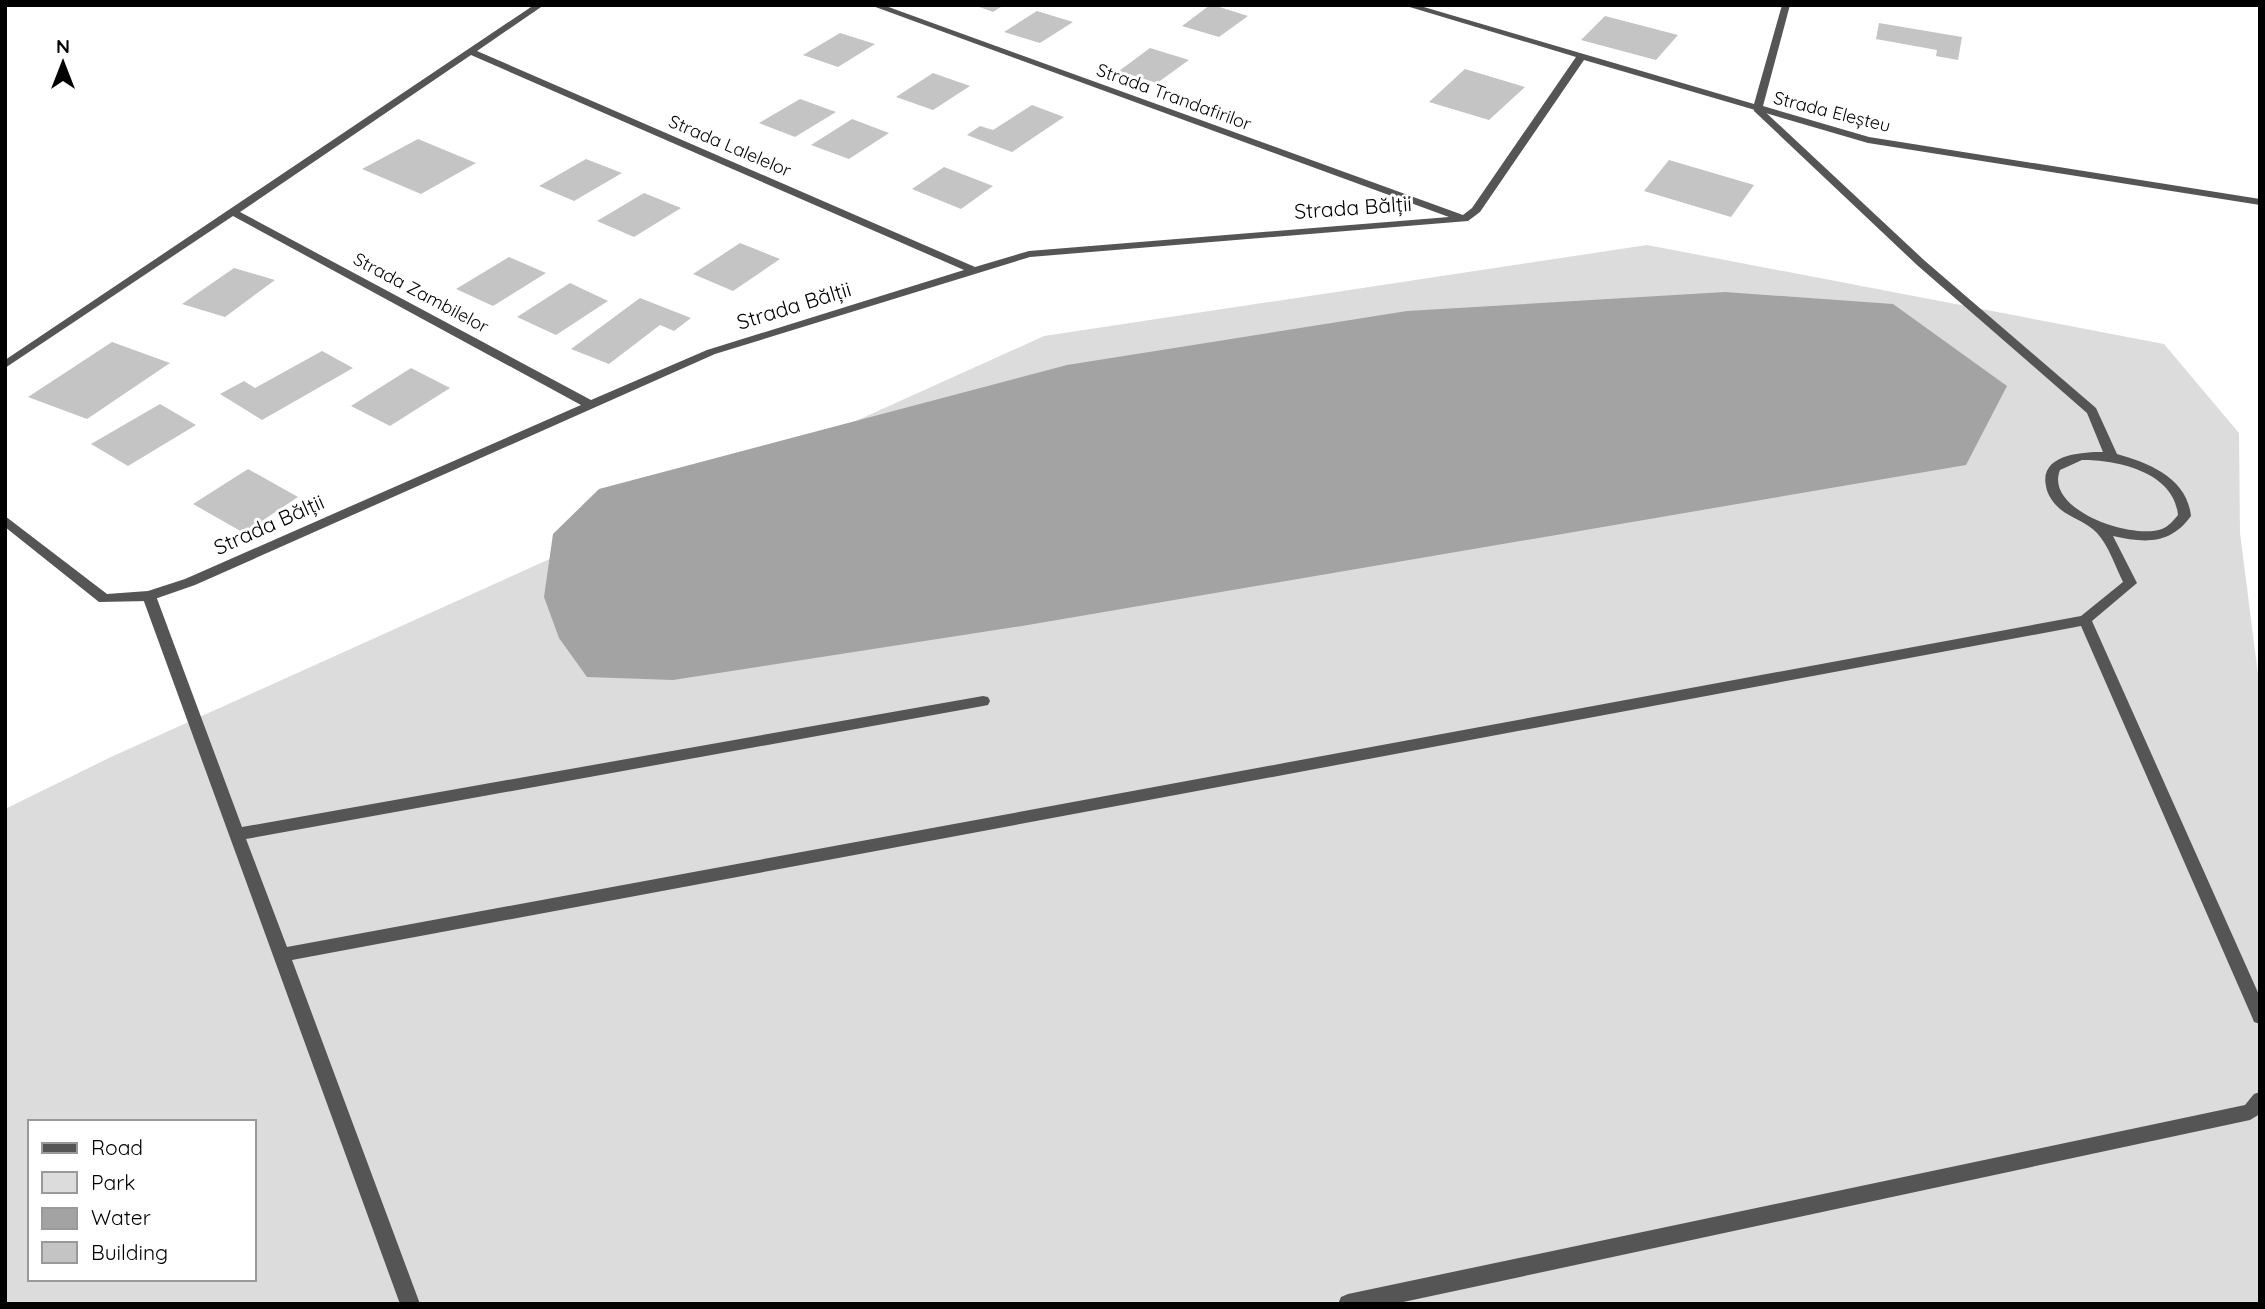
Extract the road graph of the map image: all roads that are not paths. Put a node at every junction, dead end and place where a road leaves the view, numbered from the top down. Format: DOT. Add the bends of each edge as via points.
graph roads {
  1 [pos="540,5"];
  2 [pos="874,5"];
  3 [pos="1407,5"];
  4 [pos="1786,5"];
  5 [pos="471,52"];
  6 [pos="1581,57"];
  7 [pos="1758,109"];
  8 [pos="2260,202"];
  9 [pos="234,213"];
  10 [pos="1464,219"];
  11 [pos="975,271"];
  12 [pos="5,365"];
  13 [pos="591,405"];
  14 [pos="2111,456"];
  15 [pos="5,520"];
  16 [pos="2101,528"];
  17 [pos="149,596"];
  18 [pos="2085,620"];
  19 [pos="983,701"];
  20 [pos="237,834"];
  21 [pos="282,955"];
  22 [pos="2260,1017"];
  23 [pos="2260,1100"];
  24 [pos="410,1304"];
  25 [pos="1348,1304"];
  1 -- 5 [label="street"];
  2 -- 10 [label="street, Strada Trandafirilor"];
  3 -- 6 [label="street, Strada Eleșteu"];
  4 -- 7 [label="street"];
  5 -- 9 [label="street"];
  5 -- 11 [label="street, Strada Lalelelor"];
  6 -- 7 [label="street, Strada Eleșteu"];
  6 -- 10 [label="street" via="1476,210"];
  7 -- 8 [label="street, Strada Eleșteu" via="1868,141"];
  7 -- 14 [label="street" via="1921,263 2091,411"];
  9 -- 12 [label="street"];
  9 -- 13 [label="street, Strada Zambilelor"];
  10 -- 11 [label="street, Strada Bălții" via="1041,253"];
  11 -- 13 [label="street, Strada Bălții" via="711,352"];
  13 -- 17 [label="street, Strada Bălții"];
  14 -- 16 [label="street" via="2070,457 2057,465 2051,476 2052,489 2062,504"];
  14 -- 16 [label="street" via="2134,462 2171,485 2182,499 2185,513 2180,524 2157,535 2124,535"];
  15 -- 17 [label="street, Strada Bălții" via="104,599"];
  16 -- 18 [label="street" via="2130,583"];
  17 -- 20 [label="street"];
  18 -- 21 [label="street"];
  18 -- 22 [label="street"];
  19 -- 20 [label="street"];
  20 -- 21 [label="street"];
  21 -- 24 [label="street"];
  23 -- 25 [label="street" via="2250,1112"];
}
